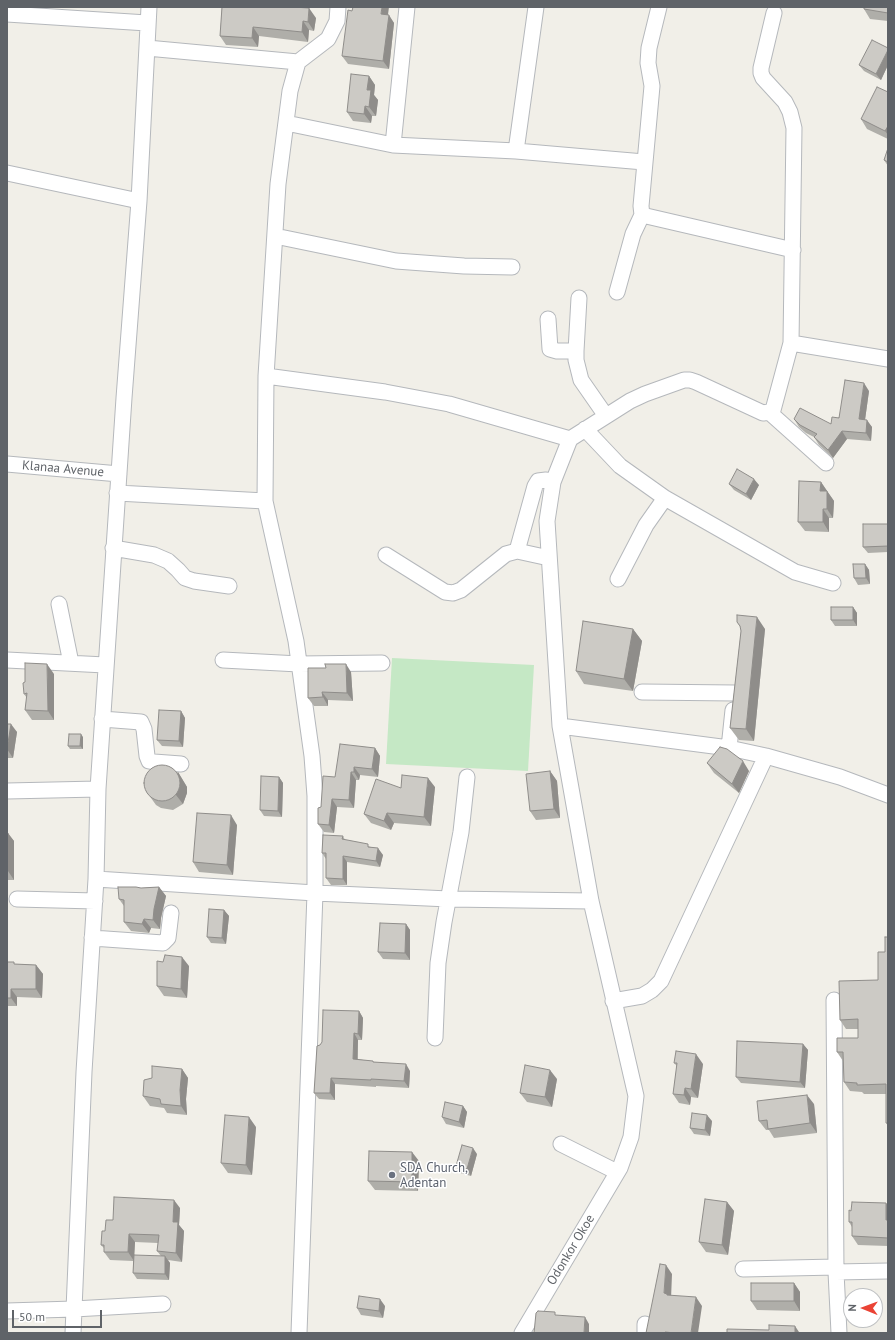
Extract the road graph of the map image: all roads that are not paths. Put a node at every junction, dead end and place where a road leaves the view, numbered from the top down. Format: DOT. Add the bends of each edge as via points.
graph roads {
  1 [pos="149,7"];
  2 [pos="338,7"];
  3 [pos="407,7"];
  4 [pos="536,7"];
  5 [pos="659,7"];
  6 [pos="774,13"];
  7 [pos="7,14"];
  8 [pos="147,23"];
  9 [pos="147,48"];
  10 [pos="298,62"];
  11 [pos="286,123"];
  12 [pos="393,145"];
  13 [pos="516,151"];
  14 [pos="644,162"];
  15 [pos="7,173"];
  16 [pos="139,201"];
  17 [pos="642,215"];
  18 [pos="275,236"];
  19 [pos="793,250"];
  20 [pos="512,267"];
  21 [pos="617,292"];
  22 [pos="578,298"];
  23 [pos="548,319"];
  24 [pos="791,343"];
  25 [pos="576,351"];
  26 [pos="888,359"];
  27 [pos="266,376"];
  28 [pos="769,412"];
  29 [pos="606,416"];
  30 [pos="585,429"];
  31 [pos="570,439"];
  32 [pos="826,463"];
  33 [pos="7,464"];
  34 [pos="118,474"];
  35 [pos="554,482"];
  36 [pos="117,493"];
  37 [pos="665,498"];
  38 [pos="265,501"];
  39 [pos="114,548"];
  40 [pos="517,551"];
  41 [pos="386,555"];
  42 [pos="549,558"];
  43 [pos="618,579"];
  44 [pos="833,584"];
  45 [pos="229,586"];
  46 [pos="59,604"];
  47 [pos="7,660"];
  48 [pos="223,660"];
  49 [pos="382,663"];
  50 [pos="71,664"];
  51 [pos="299,664"];
  52 [pos="106,665"];
  53 [pos="642,692"];
  54 [pos="102,719"];
  55 [pos="560,726"];
  56 [pos="729,748"];
  57 [pos="766,756"];
  58 [pos="181,764"];
  59 [pos="467,777"];
  60 [pos="98,789"];
  61 [pos="7,791"];
  62 [pos="888,795"];
  63 [pos="96,879"];
  64 [pos="315,894"];
  65 [pos="17,899"];
  66 [pos="449,899"];
  67 [pos="95,901"];
  68 [pos="591,901"];
  69 [pos="171,913"];
  70 [pos="92,938"];
  71 [pos="834,1000"];
  72 [pos="613,1001"];
  73 [pos="435,1038"];
  74 [pos="561,1144"];
  75 [pos="618,1170"];
  76 [pos="743,1269"];
  77 [pos="836,1269"];
  78 [pos="888,1271"];
  79 [pos="163,1304"];
  80 [pos="74,1309"];
  81 [pos="7,1311"];
  82 [pos="73,1333"];
  83 [pos="299,1333"];
  84 [pos="522,1333"];
  85 [pos="839,1333"];
  1 -- 8 [label="street"];
  2 -- 10 [label="street" via="336,21 328,39"];
  3 -- 12 [label="street"];
  4 -- 13 [label="street"];
  5 -- 14 [label="street" via="649,48 648,63 652,86"];
  6 -- 19 [label="street" via="761,73 785,102 794,128"];
  7 -- 8 [label="street"];
  8 -- 9 [label="street"];
  9 -- 10 [label="street"];
  9 -- 16 [label="street"];
  10 -- 11 [label="street" via="290,91"];
  11 -- 12 [label="street"];
  11 -- 18 [label="street" via="278,184"];
  12 -- 13 [label="street"];
  13 -- 14 [label="street"];
  14 -- 17 [label="street"];
  15 -- 16 [label="street"];
  16 -- 34 [label="street"];
  17 -- 19 [label="street"];
  17 -- 21 [label="street" via="633,234"];
  18 -- 20 [label="street" via="396,260"];
  18 -- 27 [label="street"];
  19 -- 24 [label="street"];
  22 -- 25 [label="street"];
  23 -- 25 [label="street" via="550,349 557,352"];
  24 -- 26 [label="street"];
  24 -- 28 [label="street" via="773,410"];
  25 -- 29 [label="street" via="582,380"];
  27 -- 31 [label="street" via="385,392 449,404"];
  27 -- 38 [label="street"];
  28 -- 29 [label="street" via="763,413 696,382 684,380 640,396"];
  28 -- 32 [label="street"];
  29 -- 30 [label="street"];
  30 -- 31 [label="street"];
  30 -- 37 [label="street" via="620,466"];
  31 -- 35 [label="street, Odonkor Okoe"];
  33 -- 34 [label="street, Klanaa Avenue"];
  34 -- 36 [label="street"];
  35 -- 40 [label="street" via="538,481 535,486"];
  35 -- 42 [label="street, Odonkor Okoe" via="547,521"];
  36 -- 38 [label="street"];
  36 -- 39 [label="street"];
  37 -- 43 [label="street" via="644,530"];
  37 -- 44 [label="street" via="795,572"];
  38 -- 51 [label="street"];
  39 -- 45 [label="street" via="154,555 168,561 185,578 194,581"];
  39 -- 52 [label="street"];
  40 -- 41 [label="street" via="506,554 461,590 453,593 445,592"];
  40 -- 42 [label="street"];
  42 -- 55 [label="street, Odonkor Okoe"];
  46 -- 50 [label="street"];
  47 -- 50 [label="street"];
  48 -- 51 [label="street"];
  49 -- 51 [label="street"];
  50 -- 52 [label="street"];
  51 -- 64 [label="street" via="315,796"];
  52 -- 54 [label="street"];
  53 -- 56 [label="street" via="736,686"];
  54 -- 58 [label="street" via="141,722 149,761"];
  54 -- 60 [label="street"];
  55 -- 56 [label="street"];
  55 -- 68 [label="street, Odonkor Okoe"];
  56 -- 57 [label="street"];
  57 -- 62 [label="street" via="840,777"];
  57 -- 72 [label="street" via="661,981 642,996"];
  59 -- 66 [label="street" via="461,832"];
  60 -- 61 [label="street"];
  60 -- 63 [label="street"];
  63 -- 64 [label="street"];
  63 -- 67 [label="street"];
  64 -- 66 [label="street"];
  64 -- 83 [label="street"];
  65 -- 67 [label="street"];
  66 -- 68 [label="street"];
  66 -- 73 [label="street" via="438,964"];
  67 -- 70 [label="street"];
  68 -- 72 [label="street, Odonkor Okoe"];
  69 -- 70 [label="street" via="168,938 163,943"];
  70 -- 80 [label="street"];
  71 -- 77 [label="street"];
  72 -- 75 [label="street, Odonkor Okoe" via="636,1096 631,1137"];
  74 -- 75 [label="street"];
  75 -- 84 [label="street, Odonkor Okoe"];
  76 -- 77 [label="street"];
  77 -- 78 [label="street"];
  77 -- 85 [label="street"];
  79 -- 80 [label="street"];
  80 -- 81 [label="street"];
  80 -- 82 [label="street"];
}
